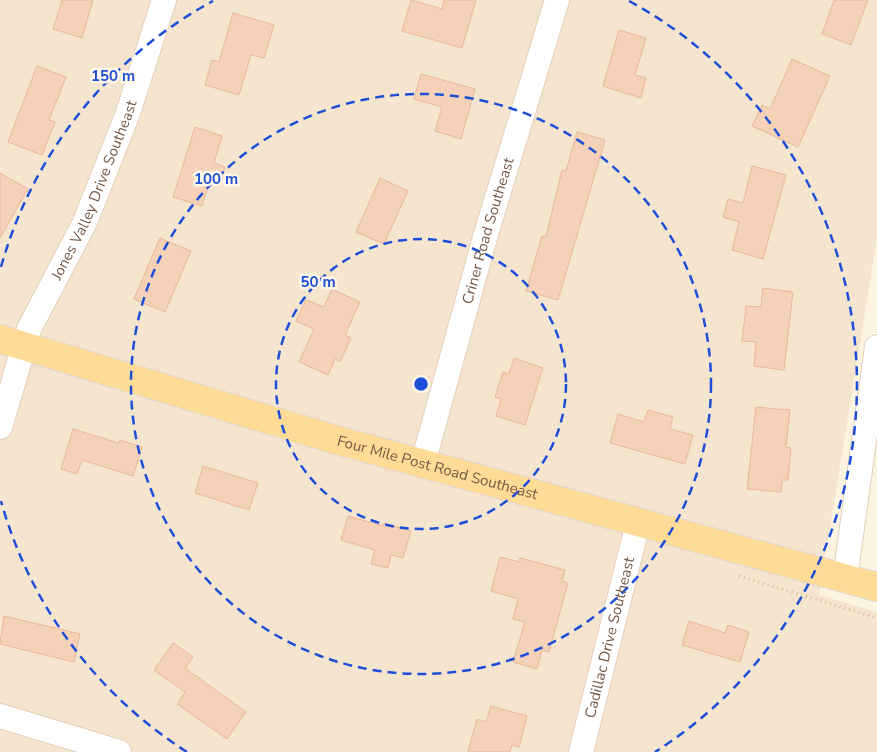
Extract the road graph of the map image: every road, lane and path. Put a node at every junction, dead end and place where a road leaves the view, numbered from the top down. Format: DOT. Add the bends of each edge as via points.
graph roads {
  1 [pos="164,0"];
  2 [pos="557,0"];
  3 [pos="12,343"];
  4 [pos="877,347"];
  5 [pos="0,427"];
  6 [pos="423,463"];
  7 [pos="638,524"];
  8 [pos="844,578"];
  9 [pos="877,587"];
  10 [pos="0,716"];
  11 [pos="119,752"];
  12 [pos="582,752"];
  1 -- 3 [label="street, Jones Valley Drive Southeast" via="128,113 85,222 29,329"];
  2 -- 6 [label="street, Criner Road Southeast" via="486,234"];
  3 -- 5 [label="street, Jones Valley Drive Southeast"];
  3 -- 6 [label="main road, Four Mile Post Road Southeast"];
  4 -- 8 [label="street"];
  6 -- 7 [label="main road, Four Mile Post Road Southeast"];
  7 -- 8 [label="main road, Four Mile Post Road Southeast"];
  7 -- 12 [label="street, Cadillac Drive Southeast"];
  8 -- 9 [label="main road, Four Mile Post Road Southeast"];
  10 -- 11 [label="street"];
}
